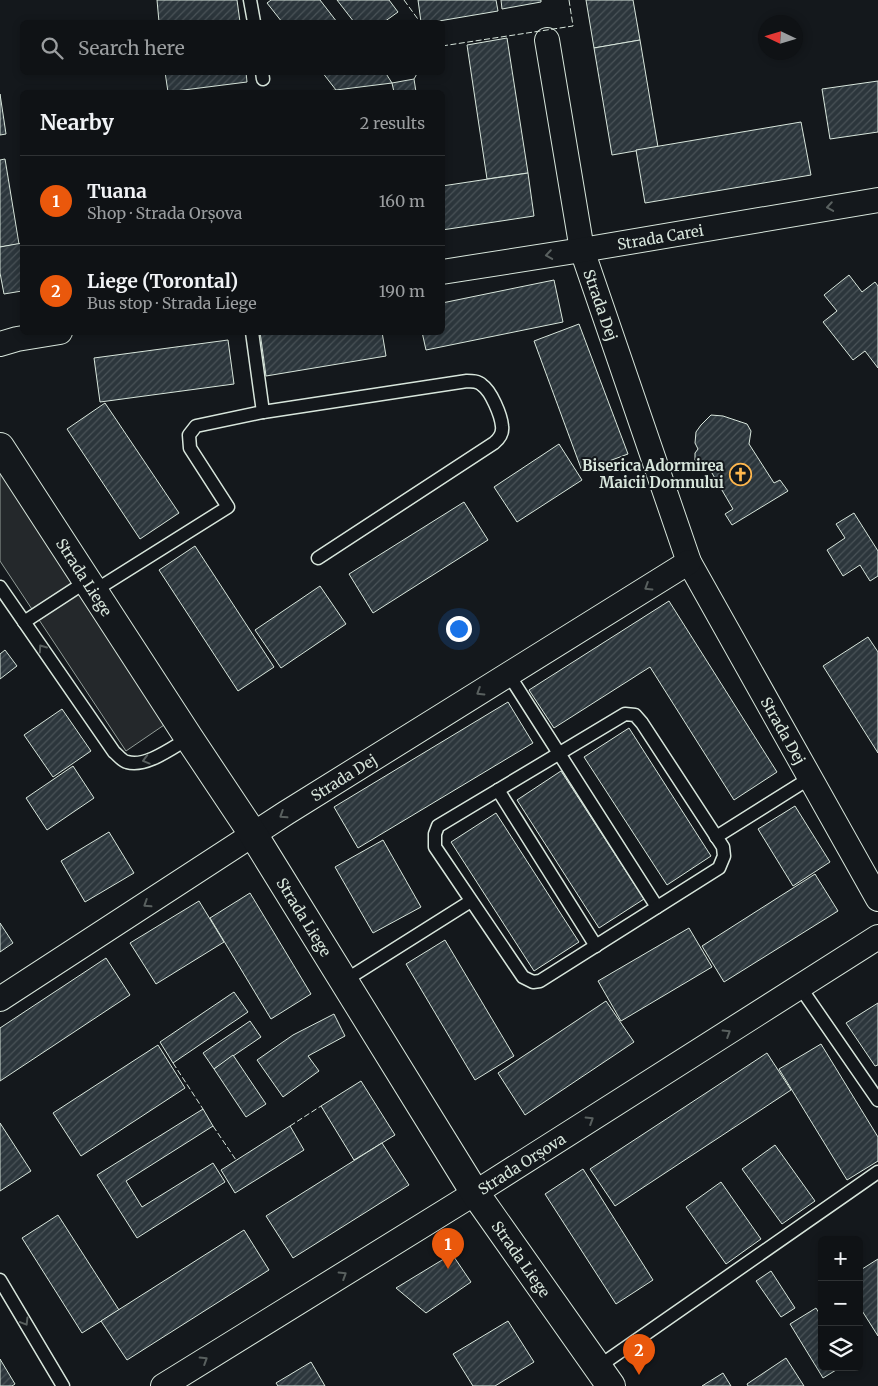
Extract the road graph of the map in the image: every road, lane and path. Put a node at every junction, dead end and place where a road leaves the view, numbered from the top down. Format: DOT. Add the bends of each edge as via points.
graph roads {
  1 [pos="250,0"];
  2 [pos="254,20"];
  3 [pos="547,40"];
  4 [pos="878,200"];
  5 [pos="582,250"];
  6 [pos="445,272"];
  7 [pos="42,335"];
  8 [pos="252,335"];
  9 [pos="0,344"];
  10 [pos="263,412"];
  11 [pos="0,447"];
  12 [pos="318,558"];
  13 [pos="689,562"];
  14 [pos="90,586"];
  15 [pos="0,588"];
  16 [pos="24,622"];
  17 [pos="508,675"];
  18 [pos="189,738"];
  19 [pos="559,754"];
  20 [pos="810,778"];
  21 [pos="498,790"];
  22 [pos="253,834"];
  23 [pos="716,837"];
  24 [pos="878,899"];
  25 [pos="471,901"];
  26 [pos="658,907"];
  27 [pos="878,938"];
  28 [pos="596,946"];
  29 [pos="344,981"];
  30 [pos="800,987"];
  31 [pos="0,999"];
  32 [pos="878,1100"];
  33 [pos="878,1172"];
  34 [pos="474,1193"];
  35 [pos="0,1280"];
  36 [pos="605,1376"];
  37 [pos="63,1386"];
  38 [pos="163,1386"];
  1 -- 2 [label="lane"];
  3 -- 5 [label="street, Strada Dej"];
  4 -- 5 [label="street, Strada Carei, one-way"];
  5 -- 6 [label="street, Strada Carei, one-way"];
  5 -- 13 [label="street, Strada Dej"];
  7 -- 9 [label="street"];
  8 -- 10 [label="lane"];
  10 -- 12 [label="lane" via="467,380 480,383 495,404 503,427 500,438"];
  10 -- 14 [label="lane" via="196,426 189,435 190,448 228,507"];
  11 -- 14 [label="street, Strada Liege"];
  13 -- 17 [label="street, Strada Dej, one-way"];
  13 -- 20 [label="street, Strada Dej"];
  14 -- 16 [label="lane"];
  14 -- 18 [label="street, Strada Liege"];
  15 -- 16 [label="lane"];
  18 -- 16 [label="lane, one-way" via="154,758 125,762 114,752"];
  17 -- 19 [label="lane"];
  17 -- 22 [label="street, Strada Dej, one-way"];
  18 -- 22 [label="street, Strada Liege"];
  19 -- 21 [label="lane"];
  19 -- 23 [label="lane" via="625,714 635,715"];
  19 -- 26 [label="lane"];
  20 -- 23 [label="lane"];
  20 -- 24 [label="street, Strada Dej"];
  21 -- 25 [label="lane" via="438,826 435,834 435,846"];
  21 -- 28 [label="lane"];
  22 -- 29 [label="street, Strada Liege"];
  22 -- 31 [label="street, Strada Dej, one-way"];
  23 -- 26 [label="lane" via="723,847 724,856 719,868"];
  25 -- 28 [label="lane" via="523,977 533,982 540,981"];
  25 -- 29 [label="lane"];
  26 -- 28 [label="lane"];
  27 -- 30 [label="street, Strada Orșova"];
  29 -- 34 [label="street, Strada Liege"];
  30 -- 32 [label="lane"];
  34 -- 30 [label="street, Strada Orșova, one-way"];
  33 -- 36 [label="lane"];
  34 -- 36 [label="street, Strada Liege"];
  38 -- 34 [label="street, Strada Orșova, one-way"];
  35 -- 37 [label="lane, one-way"];
}
